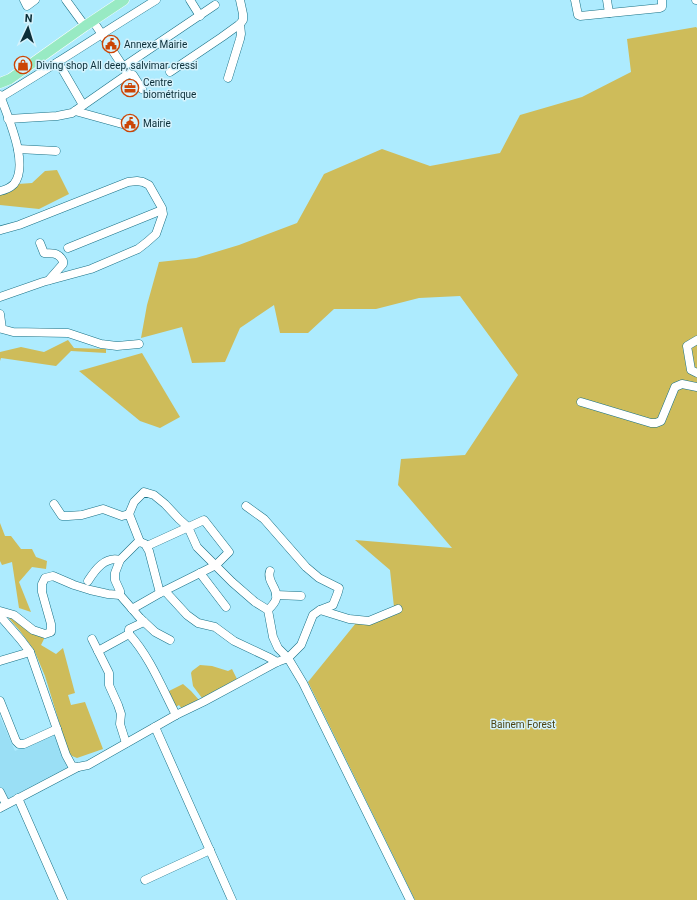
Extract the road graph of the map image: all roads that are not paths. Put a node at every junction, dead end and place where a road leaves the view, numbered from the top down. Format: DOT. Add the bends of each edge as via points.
graph roads {
  1 [pos="24,0"];
  2 [pos="35,0"];
  3 [pos="66,0"];
  4 [pos="124,0"];
  5 [pos="156,0"];
  6 [pos="190,0"];
  7 [pos="240,0"];
  8 [pos="575,0"];
  9 [pos="607,0"];
  10 [pos="662,0"];
  11 [pos="215,6"];
  12 [pos="609,13"];
  13 [pos="200,16"];
  14 [pos="89,24"];
  15 [pos="240,24"];
  16 [pos="101,34"];
  17 [pos="58,62"];
  18 [pos="122,67"];
  19 [pos="170,72"];
  20 [pos="128,74"];
  21 [pos="228,78"];
  22 [pos="0,83"];
  23 [pos="142,89"];
  24 [pos="0,96"];
  25 [pos="83,105"];
  26 [pos="75,111"];
  27 [pos="8,119"];
  28 [pos="133,128"];
  29 [pos="18,149"];
  30 [pos="56,152"];
  31 [pos="0,191"];
  32 [pos="162,210"];
  33 [pos="0,230"];
  34 [pos="40,243"];
  35 [pos="68,248"];
  36 [pos="49,280"];
  37 [pos="0,297"];
  38 [pos="0,314"];
  39 [pos="697,340"];
  40 [pos="139,344"];
  41 [pos="697,373"];
  42 [pos="697,387"];
  43 [pos="581,402"];
  44 [pos="54,504"];
  45 [pos="246,506"];
  46 [pos="129,514"];
  47 [pos="188,527"];
  48 [pos="143,544"];
  49 [pos="120,560"];
  50 [pos="216,565"];
  51 [pos="270,571"];
  52 [pos="200,573"];
  53 [pos="88,580"];
  54 [pos="163,592"];
  55 [pos="120,595"];
  56 [pos="276,595"];
  57 [pos="301,596"];
  58 [pos="226,607"];
  59 [pos="132,609"];
  60 [pos="398,609"];
  61 [pos="268,610"];
  62 [pos="320,610"];
  63 [pos="0,611"];
  64 [pos="0,616"];
  65 [pos="144,622"];
  66 [pos="129,634"];
  67 [pos="92,640"];
  68 [pos="170,640"];
  69 [pos="98,651"];
  70 [pos="30,652"];
  71 [pos="288,658"];
  72 [pos="0,661"];
  73 [pos="277,662"];
  74 [pos="0,701"];
  75 [pos="176,715"];
  76 [pos="155,727"];
  77 [pos="57,729"];
  78 [pos="126,743"];
  79 [pos="78,767"];
  80 [pos="0,792"];
  81 [pos="18,798"];
  82 [pos="3,806"];
  83 [pos="210,850"];
  84 [pos="145,880"];
  85 [pos="63,900"];
  86 [pos="232,900"];
  87 [pos="410,900"];
  1 -- 2 [label="street" via="27,6"];
  3 -- 14 [label="street"];
  4 -- 14 [label="main road"];
  5 -- 16 [label="street"];
  6 -- 13 [label="street"];
  7 -- 15 [label="street" via="243,20"];
  8 -- 12 [label="street" via="578,16"];
  9 -- 12 [label="street"];
  10 -- 12 [label="street" via="663,5 660,8"];
  11 -- 13 [label="street"];
  13 -- 18 [label="street"];
  14 -- 16 [label="street"];
  14 -- 22 [label="main road" via="10,79"];
  15 -- 19 [label="street"];
  15 -- 21 [label="street" via="240,39"];
  16 -- 17 [label="street"];
  16 -- 18 [label="street"];
  17 -- 24 [label="street"];
  17 -- 25 [label="street"];
  18 -- 20 [label="street"];
  20 -- 23 [label="street" via="133,75"];
  20 -- 25 [label="street"];
  24 -- 27 [label="street"];
  25 -- 26 [label="street"];
  26 -- 27 [label="street" via="66,115"];
  26 -- 28 [label="street"];
  27 -- 29 [label="street"];
  29 -- 30 [label="street"];
  29 -- 31 [label="street" via="18,176 14,184"];
  32 -- 33 [label="street" via="149,185 138,181 128,182"];
  32 -- 35 [label="street"];
  32 -- 36 [label="street" via="156,234 138,249 91,269"];
  34 -- 36 [label="street" via="44,253 58,255 63,261"];
  36 -- 37 [label="street"];
  38 -- 40 [label="street" via="2,329 13,332 68,333 101,344"];
  39 -- 41 [label="street" via="687,346 691,370"];
  42 -- 43 [label="street" via="682,384 675,387 661,421 656,424"];
  44 -- 46 [label="street" via="62,516 82,515 103,509 122,516"];
  45 -- 62 [label="street" via="264,519 310,571 339,588 333,605"];
  46 -- 47 [label="street" via="134,502 144,492 154,495"];
  46 -- 48 [label="street"];
  47 -- 48 [label="street"];
  47 -- 50 [label="street" via="197,547"];
  47 -- 50 [label="street" via="204,520 229,552"];
  48 -- 49 [label="street" via="137,544"];
  48 -- 54 [label="street" via="149,551"];
  49 -- 53 [label="street" via="114,558 106,561 95,569"];
  49 -- 55 [label="street" via="115,580"];
  50 -- 52 [label="street"];
  50 -- 61 [label="street" via="255,602"];
  51 -- 56 [label="street"];
  52 -- 54 [label="street"];
  52 -- 58 [label="street"];
  54 -- 59 [label="street"];
  54 -- 73 [label="street" via="198,623 215,628 234,641"];
  55 -- 59 [label="street"];
  55 -- 63 [label="street" via="90,590 52,576 45,578 42,592 50,632 45,634 33,630 14,615"];
  56 -- 57 [label="street"];
  56 -- 61 [label="street"];
  59 -- 65 [label="street"];
  60 -- 62 [label="street" via="369,621 349,619"];
  61 -- 71 [label="street" via="273,637 278,648"];
  62 -- 71 [label="street" via="313,616 301,645"];
  64 -- 70 [label="street"];
  65 -- 66 [label="street" via="129,629"];
  65 -- 68 [label="street"];
  66 -- 69 [label="street"];
  66 -- 75 [label="street" via="156,675"];
  67 -- 69 [label="street"];
  69 -- 78 [label="street" via="121,714 120,724"];
  70 -- 72 [label="street"];
  70 -- 77 [label="street"];
  71 -- 73 [label="street"];
  71 -- 87 [label="street" via="303,683"];
  73 -- 75 [label="street"];
  74 -- 77 [label="street" via="19,744"];
  75 -- 76 [label="street"];
  76 -- 78 [label="street"];
  76 -- 83 [label="street"];
  77 -- 79 [label="street" via="72,766"];
  78 -- 79 [label="street" via="88,765"];
  79 -- 81 [label="street"];
  80 -- 82 [label="street"];
  81 -- 82 [label="street"];
  81 -- 85 [label="street"];
  83 -- 84 [label="street"];
  83 -- 86 [label="street"];
}
